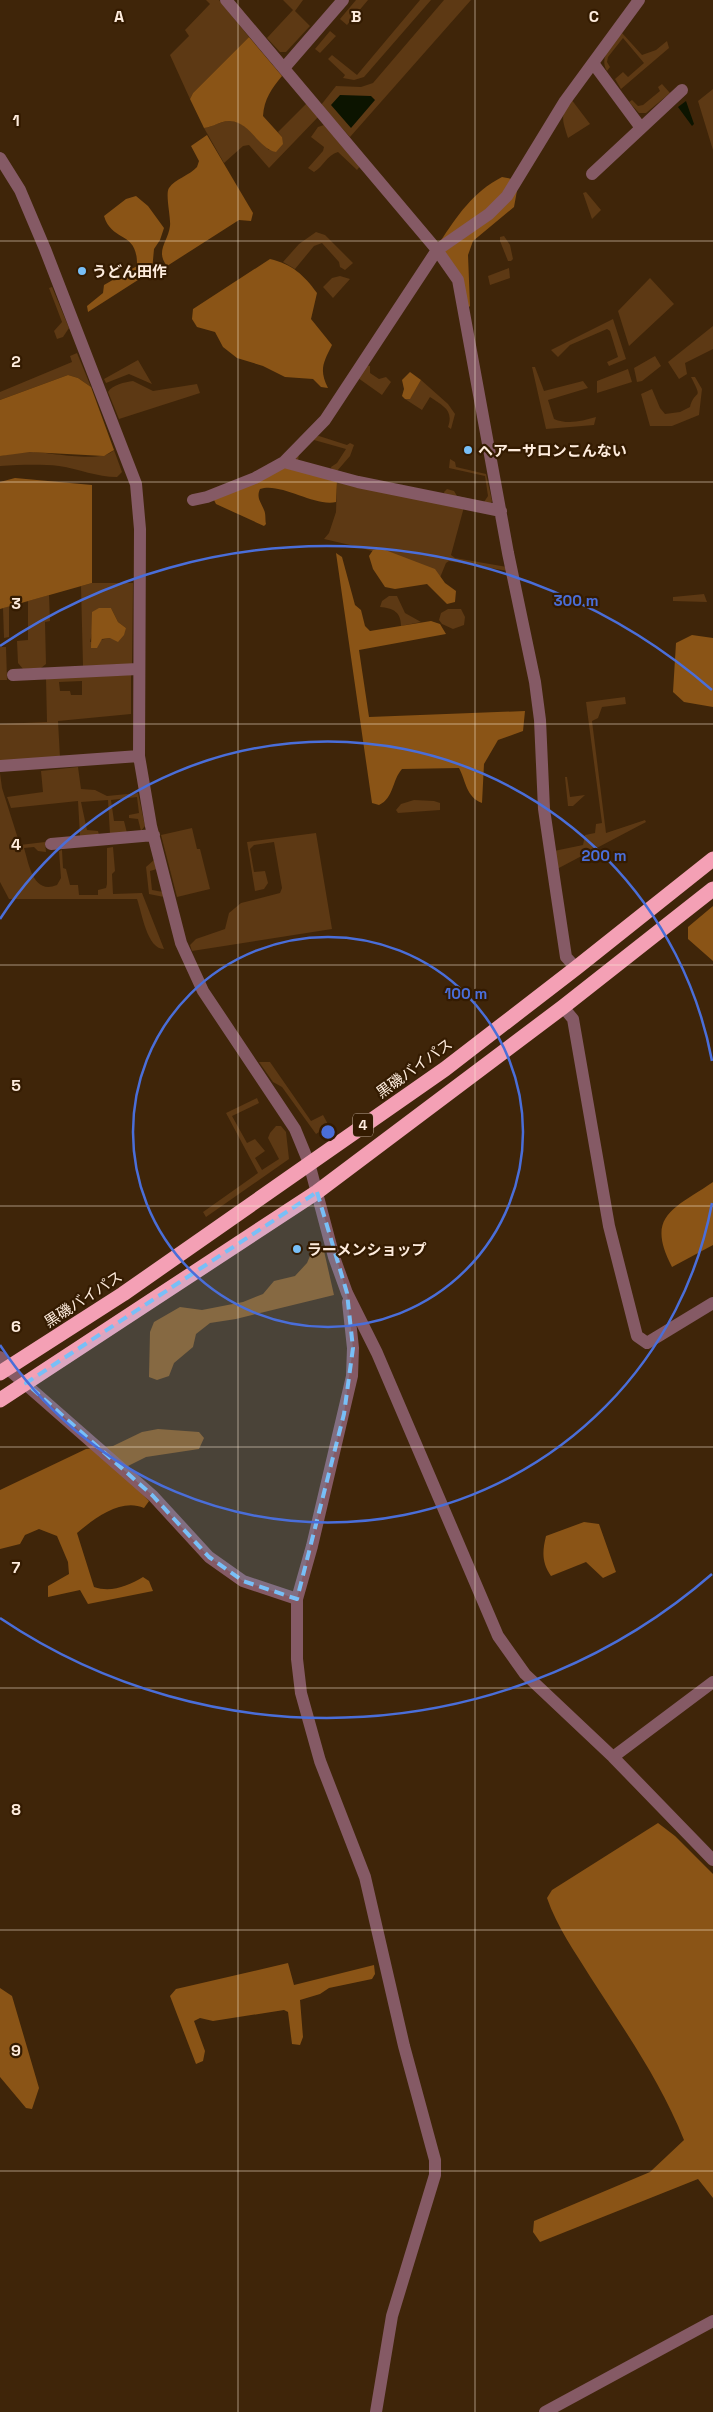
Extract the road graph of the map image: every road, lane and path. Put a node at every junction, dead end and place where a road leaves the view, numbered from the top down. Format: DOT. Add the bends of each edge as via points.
graph roads {
  1 [pos="226,0"];
  2 [pos="343,0"];
  3 [pos="639,0"];
  4 [pos="593,63"];
  5 [pos="284,68"];
  6 [pos="682,90"];
  7 [pos="641,128"];
  8 [pos="0,158"];
  9 [pos="592,174"];
  10 [pos="436,250"];
  11 [pos="284,462"];
  12 [pos="194,500"];
  13 [pos="501,511"];
  14 [pos="138,669"];
  15 [pos="13,675"];
  16 [pos="139,756"];
  17 [pos="0,766"];
  18 [pos="154,835"];
  19 [pos="51,844"];
  20 [pos="713,859"];
  21 [pos="713,889"];
  22 [pos="576,968"];
  23 [pos="563,1007"];
  24 [pos="309,1163"];
  25 [pos="317,1192"];
  26 [pos="347,1293"];
  27 [pos="713,1303"];
  28 [pos="2,1366"];
  29 [pos="26,1383"];
  30 [pos="0,1400"];
  31 [pos="297,1599"];
  32 [pos="713,1682"];
  33 [pos="614,1758"];
  34 [pos="711,1855"];
  35 [pos="713,2321"];
  36 [pos="376,2412"];
  37 [pos="545,2412"];
  1 -- 5 [label="street"];
  2 -- 5 [label="street"];
  3 -- 4 [label="street"];
  4 -- 7 [label="street"];
  4 -- 10 [label="street" via="565,101 507,196 489,214"];
  5 -- 10 [label="street"];
  6 -- 7 [label="street"];
  7 -- 9 [label="street"];
  8 -- 14 [label="street" via="20,190 45,249 136,484 140,529"];
  10 -- 11 [label="street" via="325,420"];
  10 -- 13 [label="street" via="458,280"];
  11 -- 12 [label="street" via="254,478"];
  11 -- 13 [label="street" via="358,482"];
  13 -- 22 [label="street" via="535,682 544,809 566,957"];
  14 -- 15 [label="street"];
  14 -- 16 [label="street"];
  16 -- 17 [label="street"];
  16 -- 18 [label="street"];
  18 -- 19 [label="street"];
  18 -- 24 [label="street" via="188,960 203,991 295,1129"];
  20 -- 22 [label="highway, 黒磯バイパス / 4"];
  21 -- 23 [label="highway, 4"];
  22 -- 24 [label="highway, 黒磯バイパス / 4" via="444,1069"];
  23 -- 25 [label="highway, 4"];
  23 -- 27 [label="street" via="573,1019 610,1226 637,1336 647,1343"];
  24 -- 25 [label="street"];
  24 -- 28 [label="highway, 黒磯バイパス / 4" via="123,1294"];
  25 -- 26 [label="street"];
  25 -- 29 [label="highway, 4"];
  26 -- 31 [label="street" via="353,1348 352,1376"];
  26 -- 33 [label="street" via="377,1353 498,1636 525,1674"];
  28 -- 29 [label="street"];
  29 -- 30 [label="highway, 4"];
  29 -- 31 [label="street" via="153,1496 209,1557 243,1581"];
  31 -- 36 [label="street" via="297,1659 304,1708 320,1760 365,1877 404,2046 435,2160 436,2176 392,2316"];
  32 -- 33 [label="street"];
  33 -- 34 [label="street"];
  35 -- 37 [label="street"];
}
